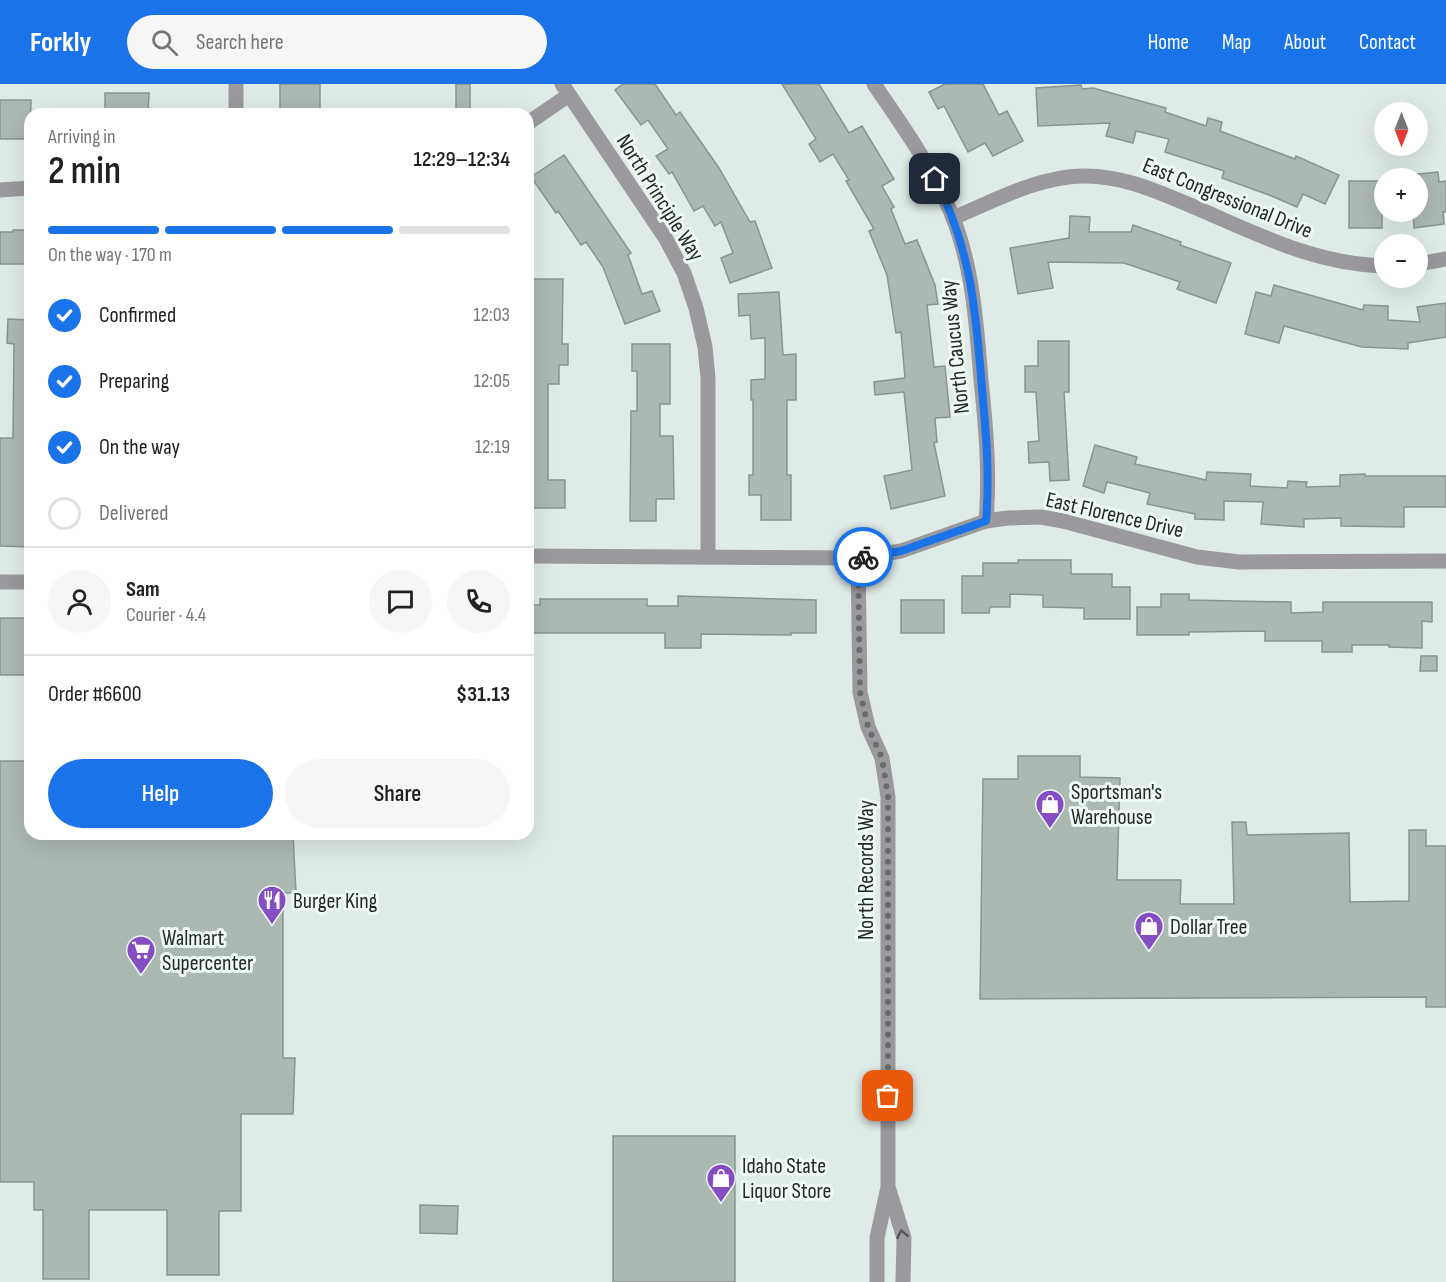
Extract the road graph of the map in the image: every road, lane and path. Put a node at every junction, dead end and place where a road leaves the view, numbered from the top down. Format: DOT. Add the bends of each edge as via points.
graph roads {
  1 [pos="236,84"];
  2 [pos="874,84"];
  3 [pos="566,89"];
  4 [pos="236,108"];
  5 [pos="534,118"];
  6 [pos="24,188"];
  7 [pos="0,190"];
  8 [pos="953,218"];
  9 [pos="1446,259"];
  10 [pos="1428,262"];
  11 [pos="1374,266"];
  12 [pos="986,521"];
  13 [pos="534,556"];
  14 [pos="708,557"];
  15 [pos="858,558"];
  16 [pos="1446,561"];
  17 [pos="0,582"];
  18 [pos="24,582"];
  19 [pos="888,1187"];
  20 [pos="877,1282"];
  21 [pos="903,1282"];
  1 -- 4 [label="street"];
  2 -- 8 [label="street, North Caucus Way" via="925,160"];
  3 -- 5 [label="street"];
  3 -- 14 [label="street, North Principle Way" via="666,239 696,308 708,378"];
  6 -- 7 [label="street"];
  8 -- 11 [label="street, East Congressional Drive" via="1059,178 1104,177 1153,189 1327,260"];
  8 -- 12 [label="street, North Caucus Way" via="974,299 989,465"];
  9 -- 10 [label="street"];
  12 -- 15 [label="street, East Florence Drive" via="901,551"];
  12 -- 16 [label="street, East Florence Drive" via="1041,517 1197,557 1239,561"];
  13 -- 14 [label="street, East Florence Drive"];
  14 -- 15 [label="street, East Florence Drive"];
  15 -- 19 [label="street, North Records Way" via="860,692 868,727 882,758 888,797"];
  17 -- 18 [label="street"];
  19 -- 20 [label="street, North Records Way" via="877,1238"];
  21 -- 19 [label="street, North Records Way, one-way" via="904,1238"];
}
